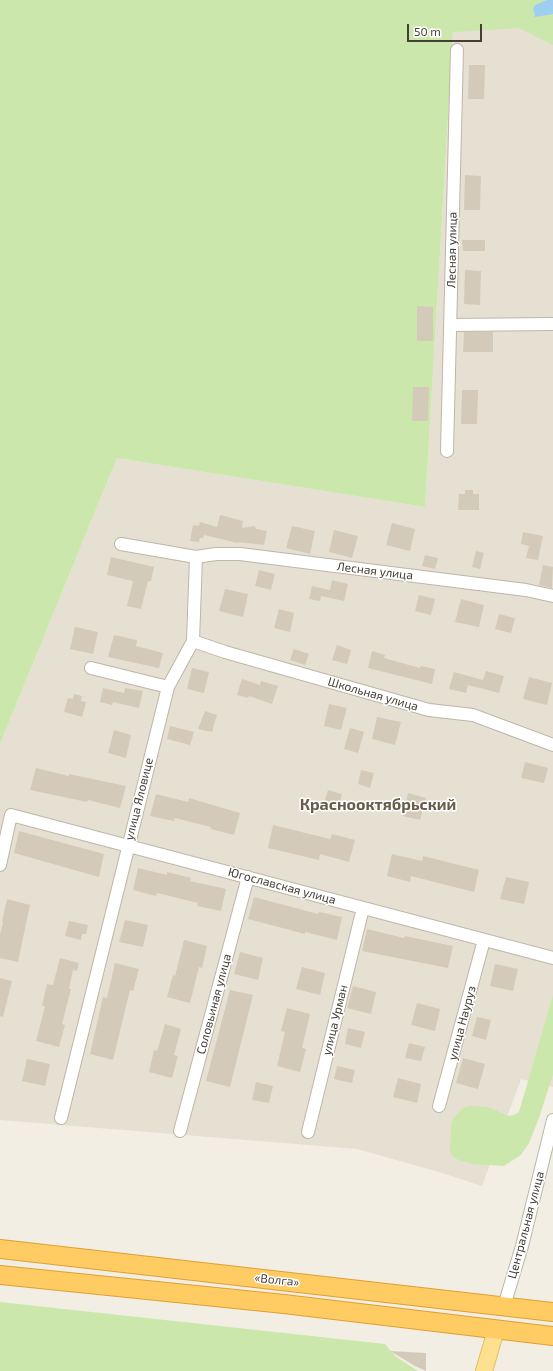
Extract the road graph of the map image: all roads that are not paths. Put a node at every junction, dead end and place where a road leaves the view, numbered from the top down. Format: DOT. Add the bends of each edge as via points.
graph roads {
  1 [pos="457,50"];
  2 [pos="553,324"];
  3 [pos="450,325"];
  4 [pos="447,451"];
  5 [pos="121,544"];
  6 [pos="196,557"];
  7 [pos="553,596"];
  8 [pos="193,641"];
  9 [pos="91,668"];
  10 [pos="168,687"];
  11 [pos="553,746"];
  12 [pos="128,846"];
  13 [pos="0,865"];
  14 [pos="248,878"];
  15 [pos="363,908"];
  16 [pos="484,940"];
  17 [pos="553,958"];
  18 [pos="439,1106"];
  19 [pos="61,1118"];
  20 [pos="553,1120"];
  21 [pos="180,1130"];
  22 [pos="308,1132"];
  23 [pos="0,1249"];
  24 [pos="0,1275"];
  25 [pos="504,1306"];
  26 [pos="553,1312"];
  27 [pos="496,1330"];
  28 [pos="553,1336"];
  29 [pos="484,1371"];
  1 -- 3 [label="street, Лесная улица"];
  2 -- 3 [label="street"];
  3 -- 4 [label="street, Лесная улица"];
  5 -- 6 [label="street"];
  6 -- 7 [label="street, Лесная улица" via="240,554 526,590"];
  6 -- 8 [label="street, улица Яловице"];
  8 -- 10 [label="street, улица Яловице"];
  8 -- 11 [label="street, Школьная улица" via="429,710 474,714"];
  9 -- 10 [label="street"];
  10 -- 12 [label="street, улица Яловице"];
  12 -- 13 [label="street, Югославская улица" via="11,815"];
  12 -- 14 [label="street, Югославская улица"];
  12 -- 19 [label="street, улица Яловице"];
  14 -- 15 [label="street, Югославская улица"];
  14 -- 21 [label="street, Соловьиная улица"];
  15 -- 16 [label="street, Югославская улица"];
  15 -- 22 [label="street, улица Урман"];
  16 -- 17 [label="street, Югославская улица"];
  16 -- 18 [label="street, улица Науруз"];
  20 -- 25 [label="street, Центральная улица" via="522,1246"];
  23 -- 25 [label="highway, «Волга»"];
  24 -- 27 [label="highway, «Волга»" via="284,1304"];
  25 -- 26 [label="highway, «Волга»"];
  25 -- 27 [label="highway"];
  27 -- 28 [label="highway, «Волга»"];
  27 -- 29 [label="main road"];
}
